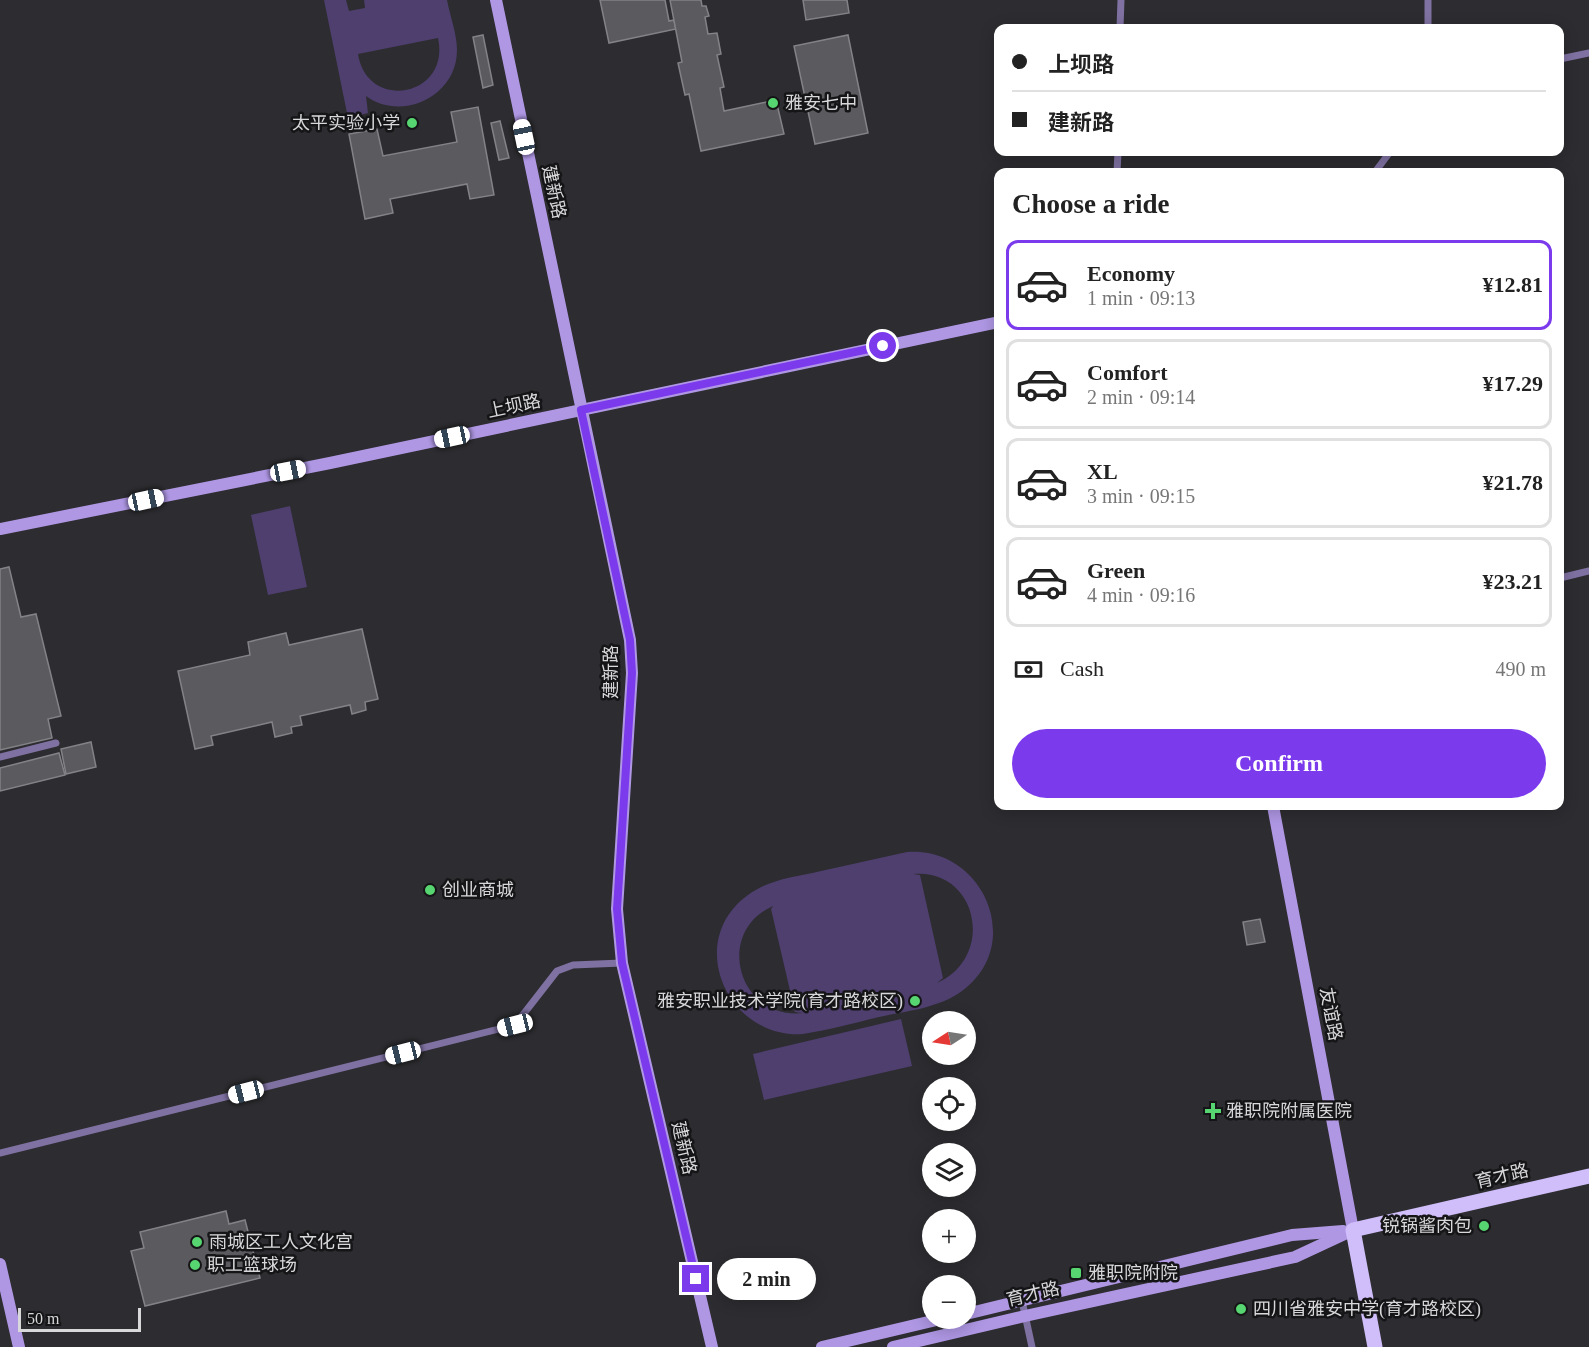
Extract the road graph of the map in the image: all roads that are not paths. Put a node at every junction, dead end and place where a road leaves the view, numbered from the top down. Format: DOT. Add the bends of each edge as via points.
graph roads {
  1 [pos="496,0"];
  2 [pos="1121,0"];
  3 [pos="1428,0"];
  4 [pos="1120,24"];
  5 [pos="1428,24"];
  6 [pos="1589,53"];
  7 [pos="1564,57"];
  8 [pos="994,323"];
  9 [pos="581,410"];
  10 [pos="0,529"];
  11 [pos="1589,571"];
  12 [pos="1564,577"];
  13 [pos="56,743"];
  14 [pos="0,757"];
  15 [pos="1273,810"];
  16 [pos="622,963"];
  17 [pos="0,1154"];
  18 [pos="1589,1176"];
  19 [pos="1353,1230"];
  20 [pos="0,1264"];
  21 [pos="1022,1301"];
  22 [pos="976,1312"];
  23 [pos="1025,1316"];
  24 [pos="922,1323"];
  25 [pos="19,1347"];
  26 [pos="712,1347"];
  27 [pos="822,1347"];
  28 [pos="893,1347"];
  29 [pos="1032,1347"];
  30 [pos="1375,1347"];
  1 -- 9 [label="street, 建新路"];
  2 -- 4 [label="lane"];
  3 -- 5 [label="lane"];
  6 -- 7 [label="lane"];
  8 -- 9 [label="street, 上坝路"];
  9 -- 10 [label="street, 上坝路"];
  9 -- 16 [label="street, 建新路" via="630,640 632,673 617,909"];
  11 -- 12 [label="lane"];
  13 -- 14 [label="lane"];
  15 -- 19 [label="street, 友谊路"];
  16 -- 17 [label="lane" via="573,965 557,971 515,1025"];
  16 -- 26 [label="street, 建新路"];
  18 -- 19 [label="main road, 育才路"];
  19 -- 21 [label="street, 育才路" via="1293,1235"];
  19 -- 23 [label="street, 育才路" via="1296,1257"];
  19 -- 30 [label="main road"];
  20 -- 25 [label="street"];
  21 -- 22 [label="street, 育才路"];
  21 -- 23 [label="lane"];
  23 -- 28 [label="street, 育才路"];
  23 -- 29 [label="lane"];
  24 -- 27 [label="street"];
}
